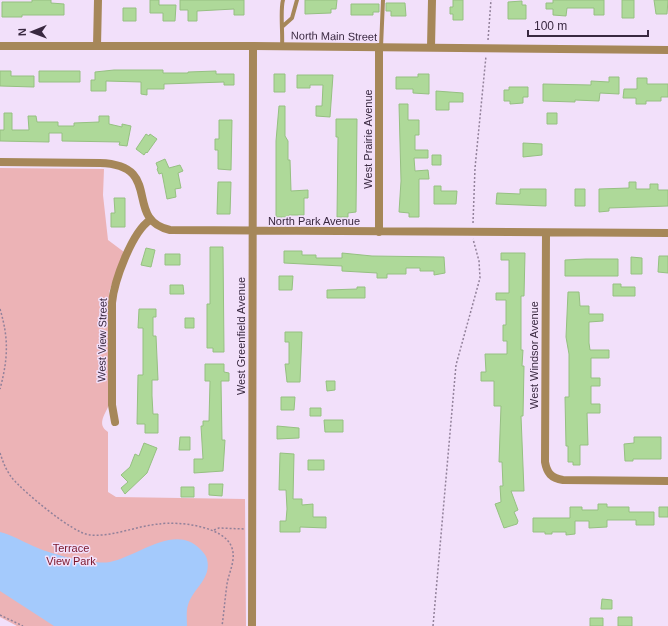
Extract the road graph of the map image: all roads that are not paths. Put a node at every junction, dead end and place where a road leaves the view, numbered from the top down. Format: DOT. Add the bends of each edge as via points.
graph roads {
  1 [pos="98,0"];
  2 [pos="283,0"];
  3 [pos="297,0"];
  4 [pos="382,0"];
  5 [pos="432,0"];
  6 [pos="283,26"];
  7 [pos="0,46"];
  8 [pos="97,46"];
  9 [pos="253,46"];
  10 [pos="282,46"];
  11 [pos="380,47"];
  12 [pos="431,47"];
  13 [pos="668,50"];
  14 [pos="0,162"];
  15 [pos="150,220"];
  16 [pos="252,232"];
  17 [pos="379,232"];
  18 [pos="546,233"];
  19 [pos="668,233"];
  20 [pos="115,422"];
  21 [pos="668,481"];
  22 [pos="252,626"];
  1 -- 8 [label="street"];
  2 -- 6 [label="lane"];
  3 -- 6 [label="lane" via="292,18"];
  4 -- 11 [label="lane"];
  5 -- 12 [label="street"];
  6 -- 10 [label="lane"];
  7 -- 8 [label="street, North Main Street"];
  8 -- 9 [label="street, North Main Street"];
  9 -- 10 [label="street, North Main Street"];
  9 -- 16 [label="street, West Greenfield Avenue"];
  10 -- 11 [label="street, North Main Street"];
  11 -- 12 [label="street, North Main Street"];
  11 -- 17 [label="street, West Prairie Avenue"];
  12 -- 13 [label="street, North Main Street"];
  14 -- 15 [label="street" via="104,163 126,168 137,178 145,211"];
  15 -- 16 [label="street, North Park Avenue" via="170,230"];
  15 -- 20 [label="street, West View Street" via="139,230 114,288 112,398"];
  16 -- 17 [label="street, North Park Avenue"];
  16 -- 22 [label="street, West Greenfield Avenue"];
  17 -- 18 [label="street, North Park Avenue"];
  18 -- 19 [label="street, North Park Avenue"];
  18 -- 21 [label="street, West Windsor Avenue" via="545,462 550,475 563,480"];
}
